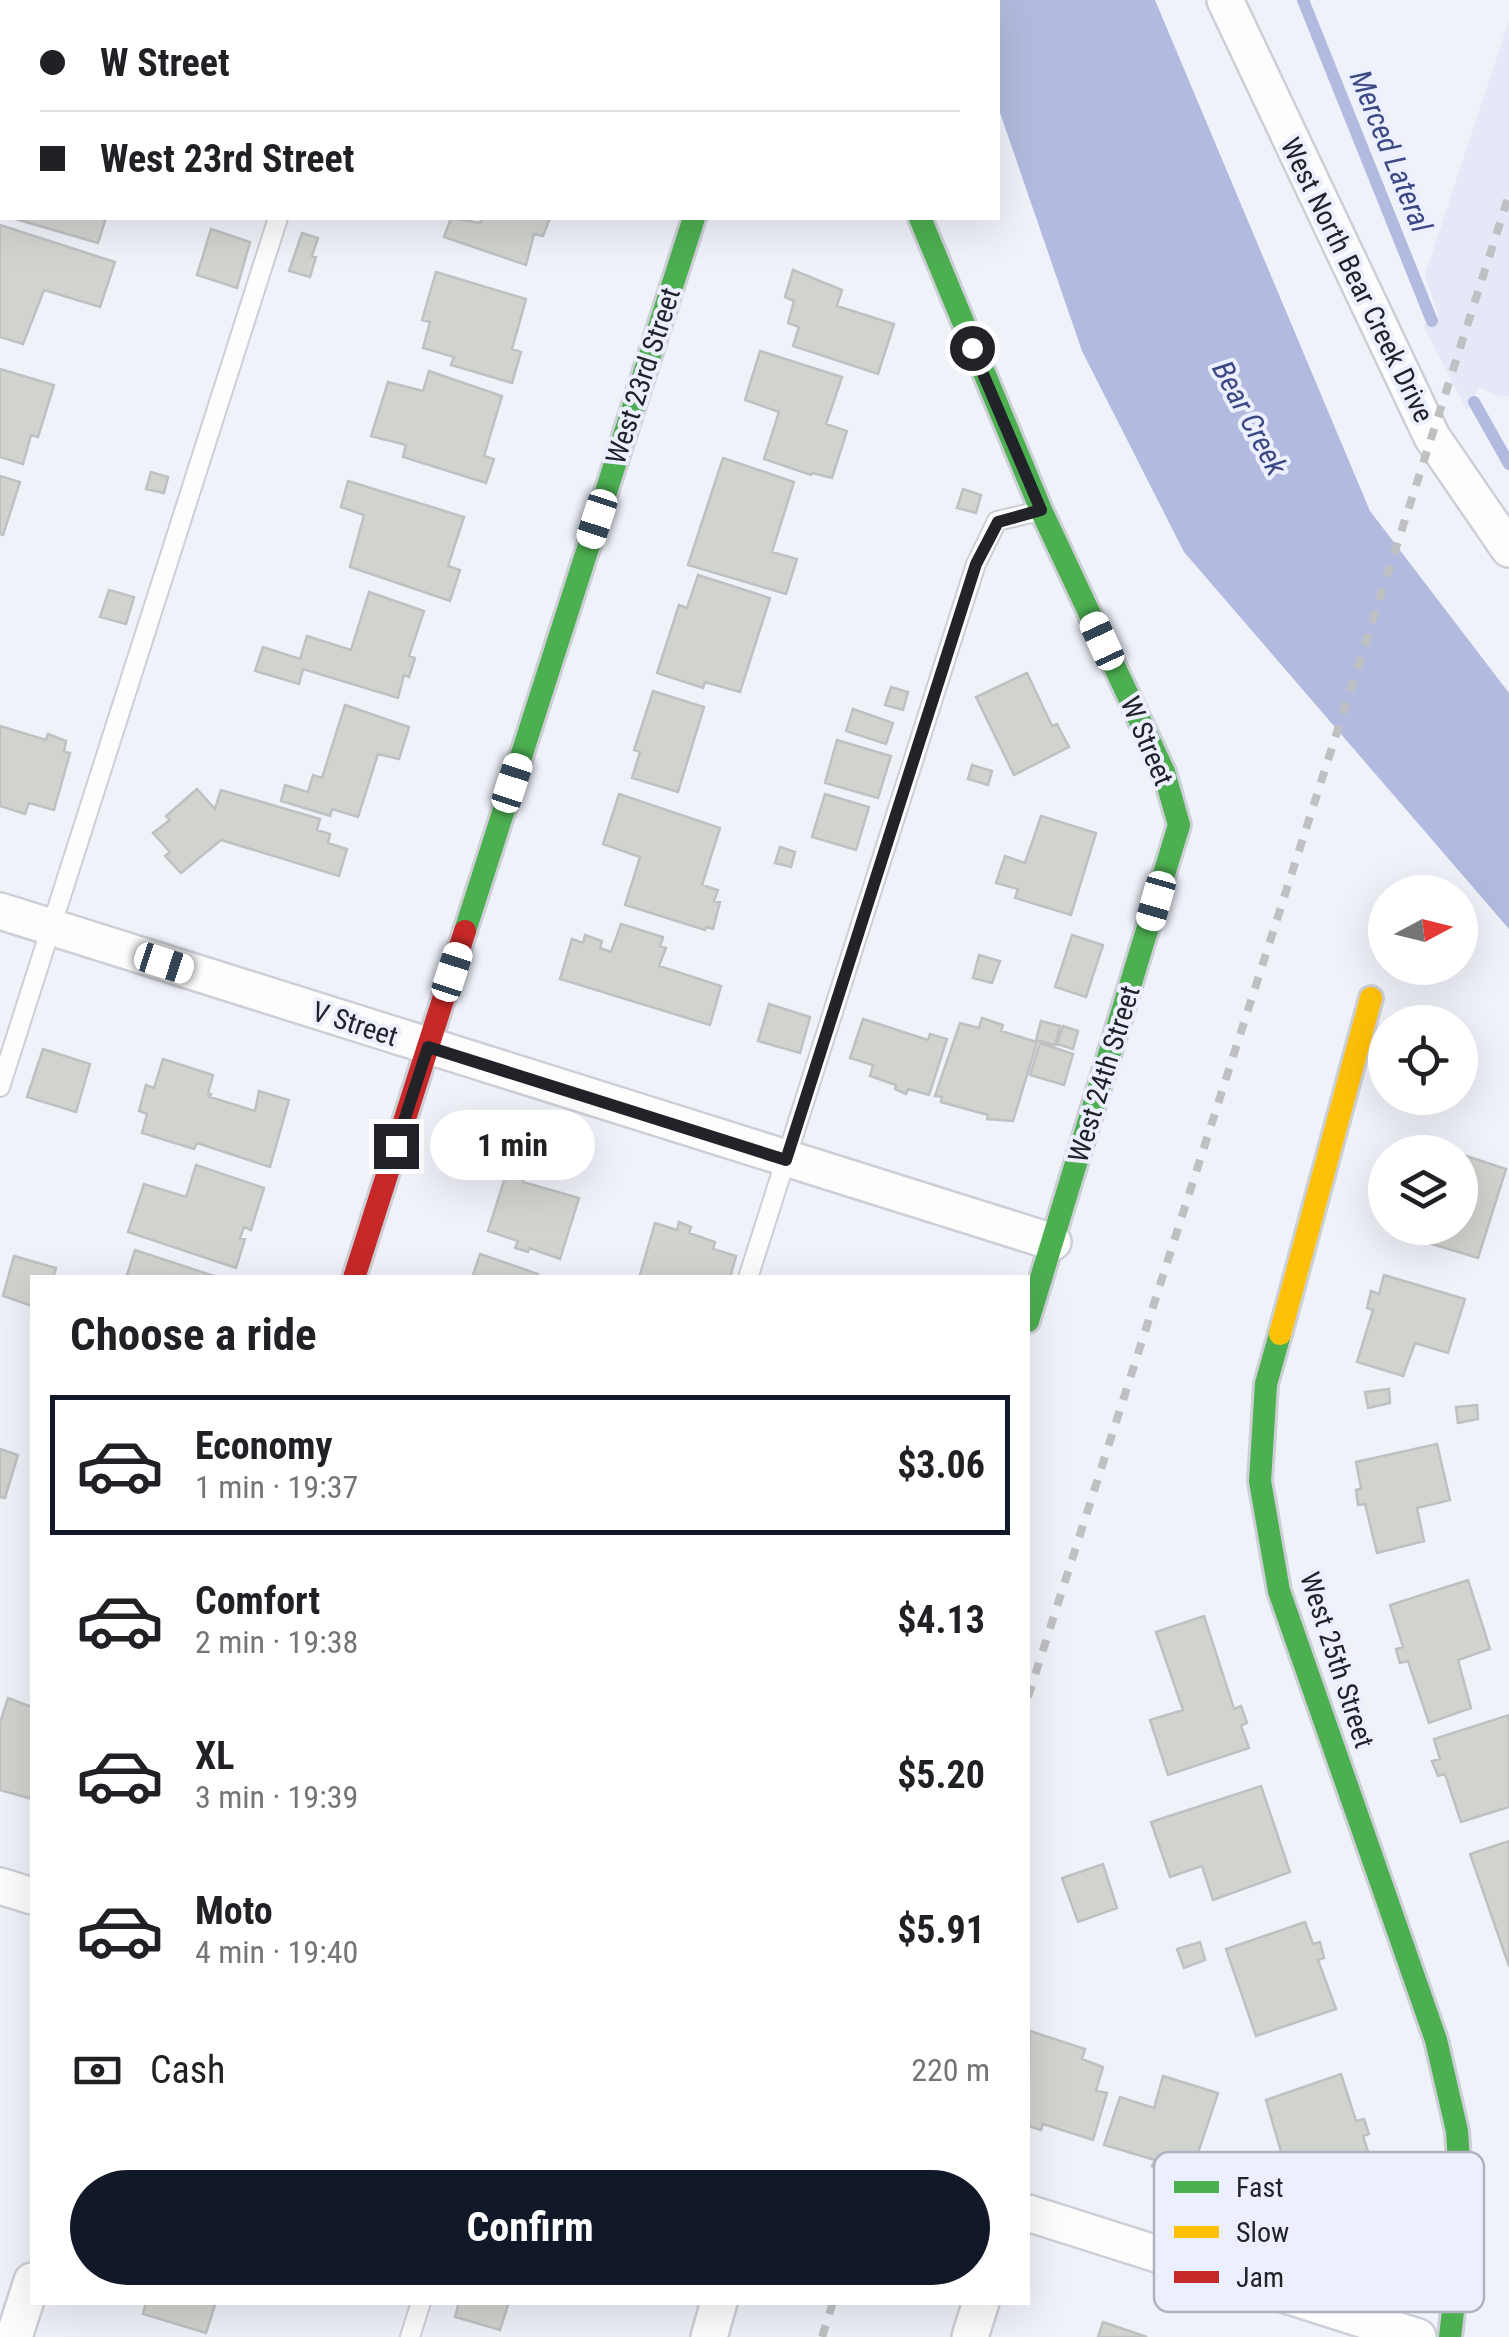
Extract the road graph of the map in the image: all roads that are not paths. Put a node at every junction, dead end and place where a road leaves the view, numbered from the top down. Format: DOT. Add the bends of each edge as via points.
graph roads {
  1 [pos="1225,0"];
  2 [pos="277,220"];
  3 [pos="693,220"];
  4 [pos="921,220"];
  5 [pos="1041,510"];
  6 [pos="1509,549"];
  7 [pos="1179,825"];
  8 [pos="0,911"];
  9 [pos="51,928"];
  10 [pos="1371,998"];
  11 [pos="428,1047"];
  12 [pos="0,1087"];
  13 [pos="786,1160"];
  14 [pos="1053,1242"];
  15 [pos="355,1275"];
  16 [pos="749,1275"];
  17 [pos="1030,1315"];
  18 [pos="0,1886"];
  19 [pos="30,1895"];
  20 [pos="1458,2152"];
  21 [pos="1030,2213"];
  22 [pos="1154,2252"];
  23 [pos="30,2287"];
  24 [pos="420,2305"];
  25 [pos="718,2305"];
  26 [pos="980,2305"];
  27 [pos="1340,2312"];
  28 [pos="1453,2312"];
  29 [pos="14,2337"];
  30 [pos="410,2337"];
  31 [pos="709,2337"];
  32 [pos="970,2337"];
  33 [pos="1418,2337"];
  34 [pos="1450,2337"];
  1 -- 6 [label="street, West North Bear Creek Drive" via="1432,438"];
  2 -- 9 [label="lane"];
  3 -- 11 [label="street, West 23rd Street"];
  4 -- 5 [label="street, W Street"];
  5 -- 7 [label="street, W Street" via="1164,772"];
  5 -- 13 [label="lane" via="998,522 976,564"];
  7 -- 14 [label="street, West 24th Street"];
  8 -- 9 [label="street, V Street"];
  9 -- 11 [label="street, V Street"];
  9 -- 12 [label="lane"];
  10 -- 20 [label="street, West 25th Street" via="1266,1384 1260,1481 1279,1591 1436,2040"];
  11 -- 13 [label="street, V Street"];
  11 -- 15 [label="street, West 23rd Street"];
  13 -- 14 [label="street, V Street"];
  13 -- 16 [label="lane"];
  14 -- 17 [label="street, West 24th Street"];
  18 -- 19 [label="street"];
  21 -- 22 [label="street"];
  23 -- 29 [label="street"];
  24 -- 30 [label="lane"];
  25 -- 31 [label="street"];
  26 -- 32 [label="street"];
  27 -- 33 [label="street"];
  28 -- 34 [label="street, West 25th Street"];
}
